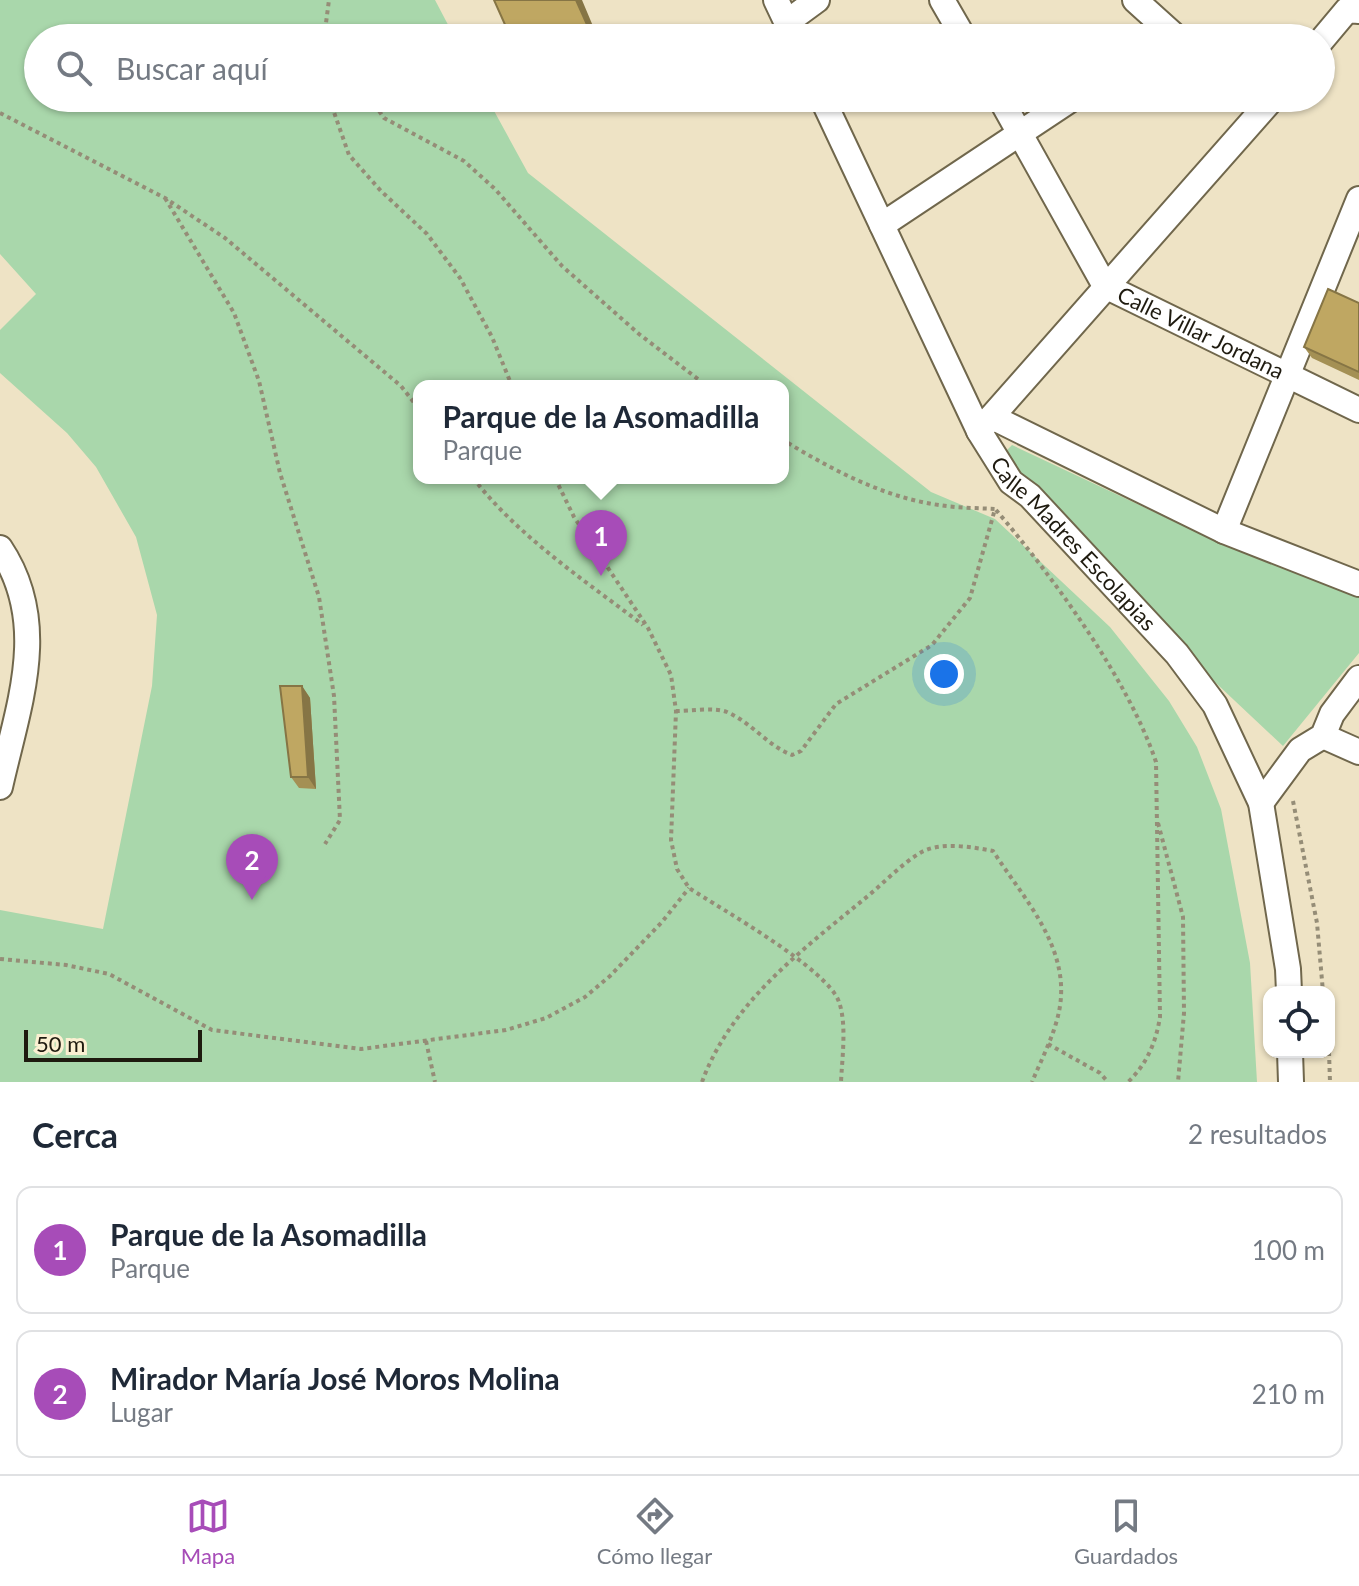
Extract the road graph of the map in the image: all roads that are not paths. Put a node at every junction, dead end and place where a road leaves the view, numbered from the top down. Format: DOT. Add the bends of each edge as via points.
graph roads {
  1 [pos="817,0"];
  2 [pos="942,0"];
  3 [pos="1135,0"];
  4 [pos="1359,11"];
  5 [pos="786,20"];
  6 [pos="956,24"];
  7 [pos="1159,24"];
  8 [pos="1335,24"];
  9 [pos="829,112"];
  10 [pos="1008,112"];
  11 [pos="1051,112"];
  12 [pos="1253,112"];
  13 [pos="1020,132"];
  14 [pos="1359,199"];
  15 [pos="882,225"];
  16 [pos="1105,286"];
  17 [pos="1286,374"];
  18 [pos="1359,410"];
  19 [pos="985,424"];
  20 [pos="1224,531"];
  21 [pos="0,548"];
  22 [pos="1359,584"];
  23 [pos="1359,678"];
  24 [pos="1323,736"];
  25 [pos="1359,752"];
  26 [pos="0,787"];
  27 [pos="1261,803"];
  28 [pos="1289,986"];
  29 [pos="1290,1058"];
  30 [pos="1291,1082"];
  1 -- 5 [label="street"];
  2 -- 6 [label="street"];
  3 -- 7 [label="street"];
  4 -- 8 [label="street" via="1347,10"];
  9 -- 15 [label="street, Calle Madres Escolapias"];
  10 -- 13 [label="street, Calle Villar Jordana"];
  11 -- 13 [label="street"];
  12 -- 16 [label="street"];
  13 -- 15 [label="street"];
  13 -- 16 [label="street, Calle Villar Jordana"];
  14 -- 17 [label="street"];
  15 -- 19 [label="street, Calle Madres Escolapias"];
  16 -- 17 [label="street, Calle Villar Jordana"];
  16 -- 19 [label="street"];
  17 -- 18 [label="street, Calle Villar Jordana"];
  17 -- 20 [label="street"];
  19 -- 20 [label="street, Calle Madres Escolapias"];
  19 -- 27 [label="street, Calle Madres Escolapias" via="1011,482 1177,654 1215,705"];
  20 -- 22 [label="street, Calle Madres Escolapias"];
  21 -- 26 [label="street" via="24,601 29,644"];
  23 -- 24 [label="street"];
  24 -- 25 [label="street"];
  24 -- 27 [label="street" via="1300,750"];
  27 -- 28 [label="street, Calle Madres Escolapias"];
  29 -- 30 [label="street"];
}
